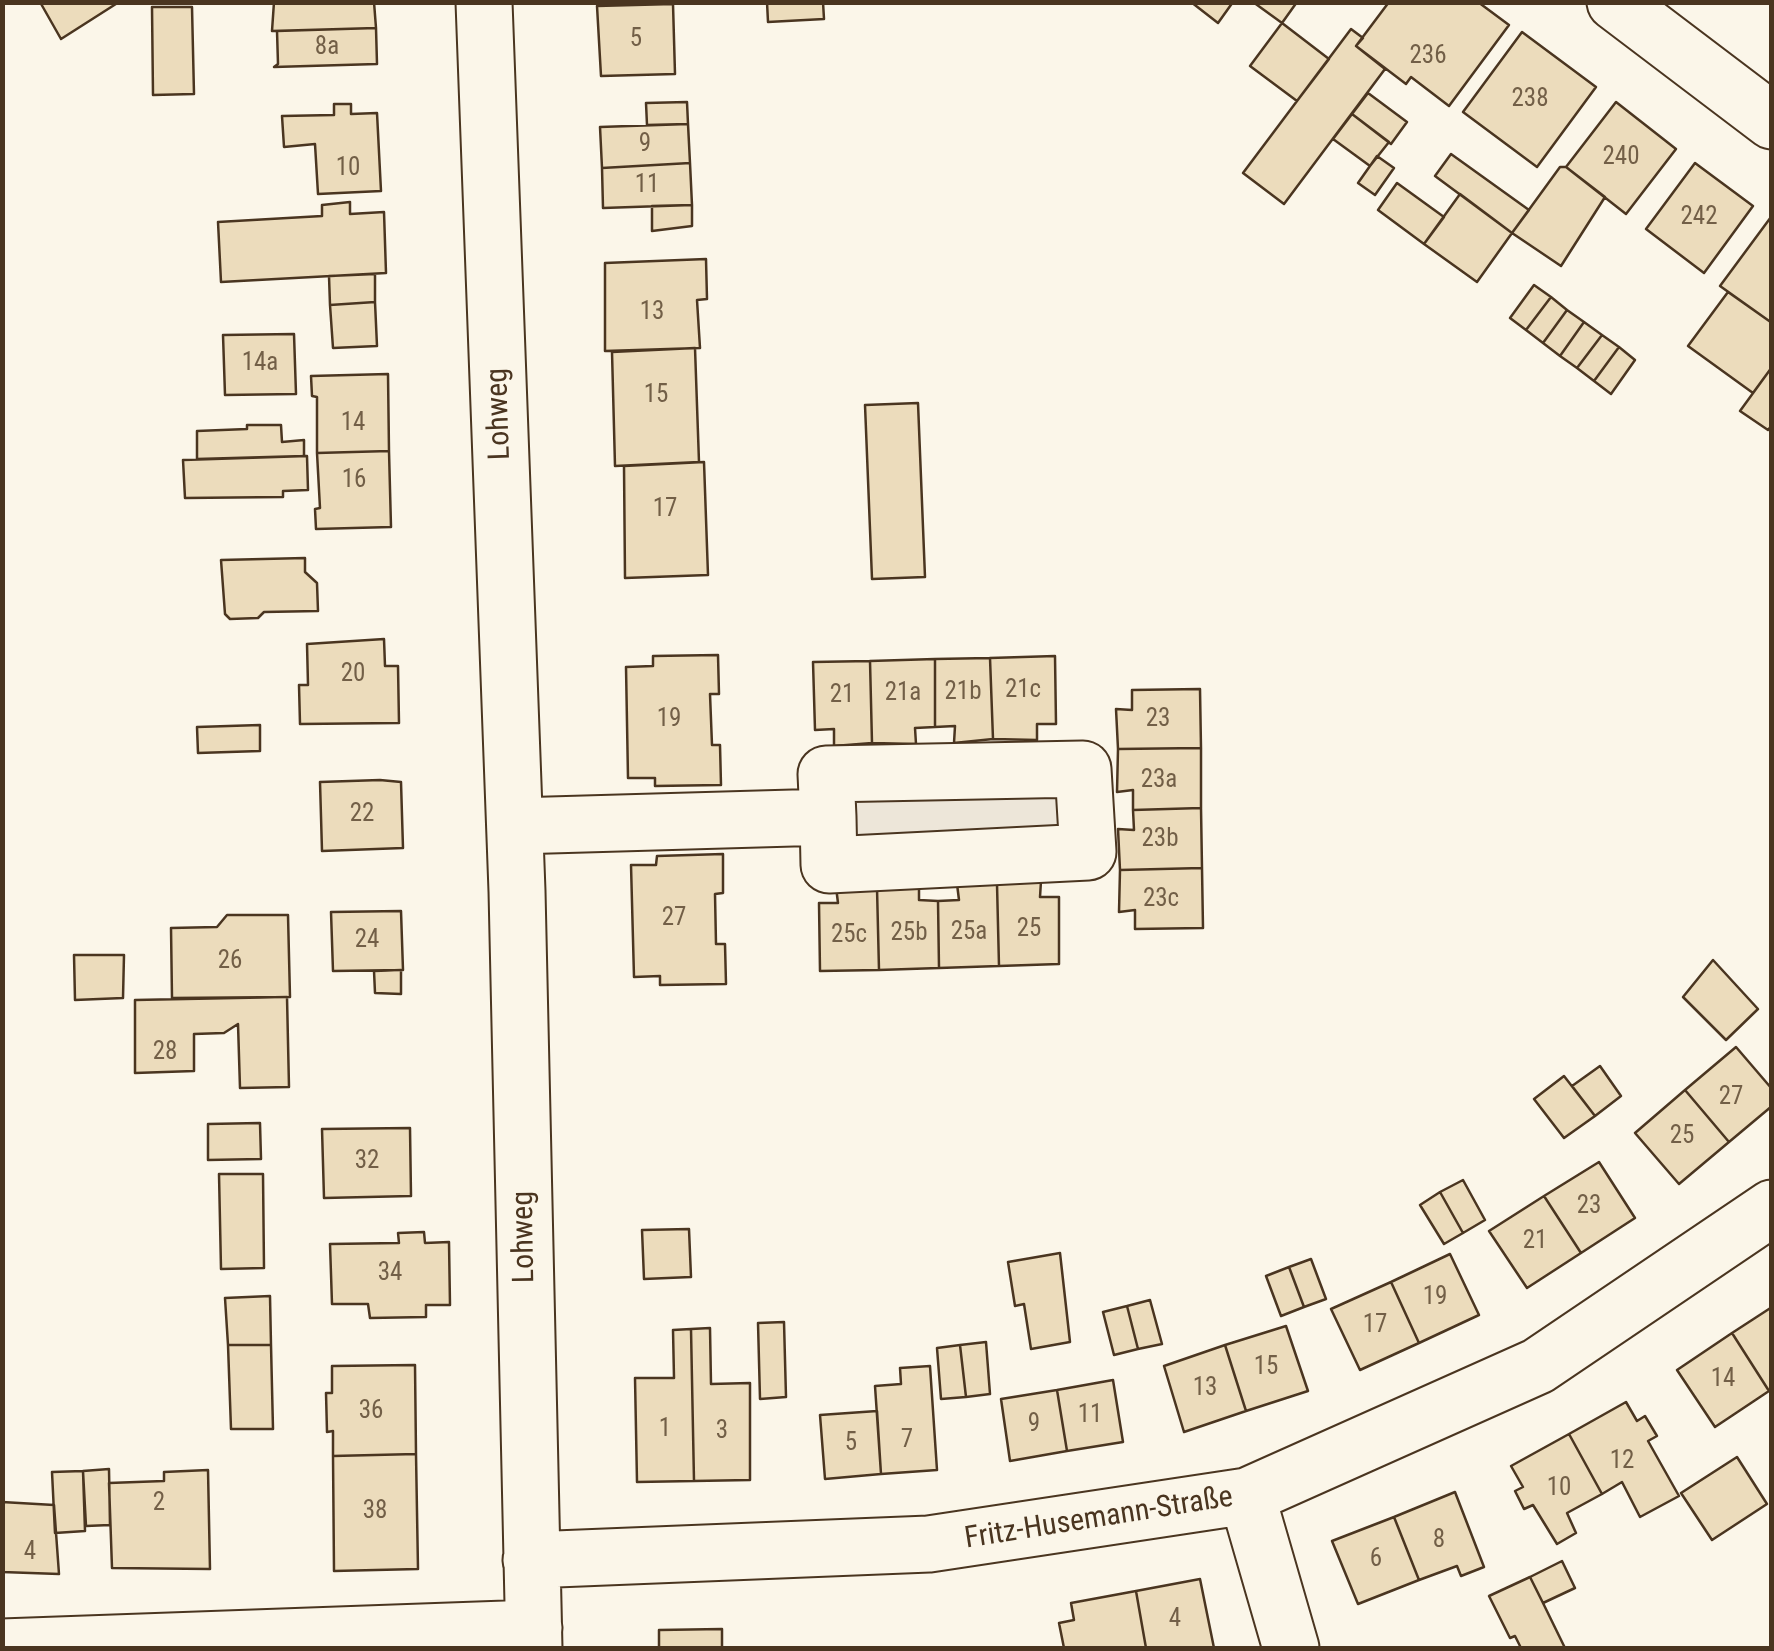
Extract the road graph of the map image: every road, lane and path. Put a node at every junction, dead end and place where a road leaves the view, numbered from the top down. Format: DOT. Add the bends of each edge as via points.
graph roads {
  1 [pos="484,2"];
  2 [pos="1614,2"];
  3 [pos="1772,122"];
  4 [pos="828,817"];
  5 [pos="515,826"];
  6 [pos="1772,1208"];
  7 [pos="1247,1496"];
  8 [pos="531,1560"];
  9 [pos="534,1638"];
  10 [pos="2,1647"];
  11 [pos="1291,1648"];
  1 -- 5 [label="street, Lohweg"];
  2 -- 3 [label="street"];
  4 -- 5 [label="street"];
  5 -- 8 [label="street, Lohweg"];
  6 -- 7 [label="street, Fritz-Husemann-Straße" via="1538,1366"];
  7 -- 8 [label="street, Fritz-Husemann-Straße" via="930,1544"];
  7 -- 11 [label="street"];
  8 -- 9 [label="street, Lohweg"];
  9 -- 10 [label="street"];
}
